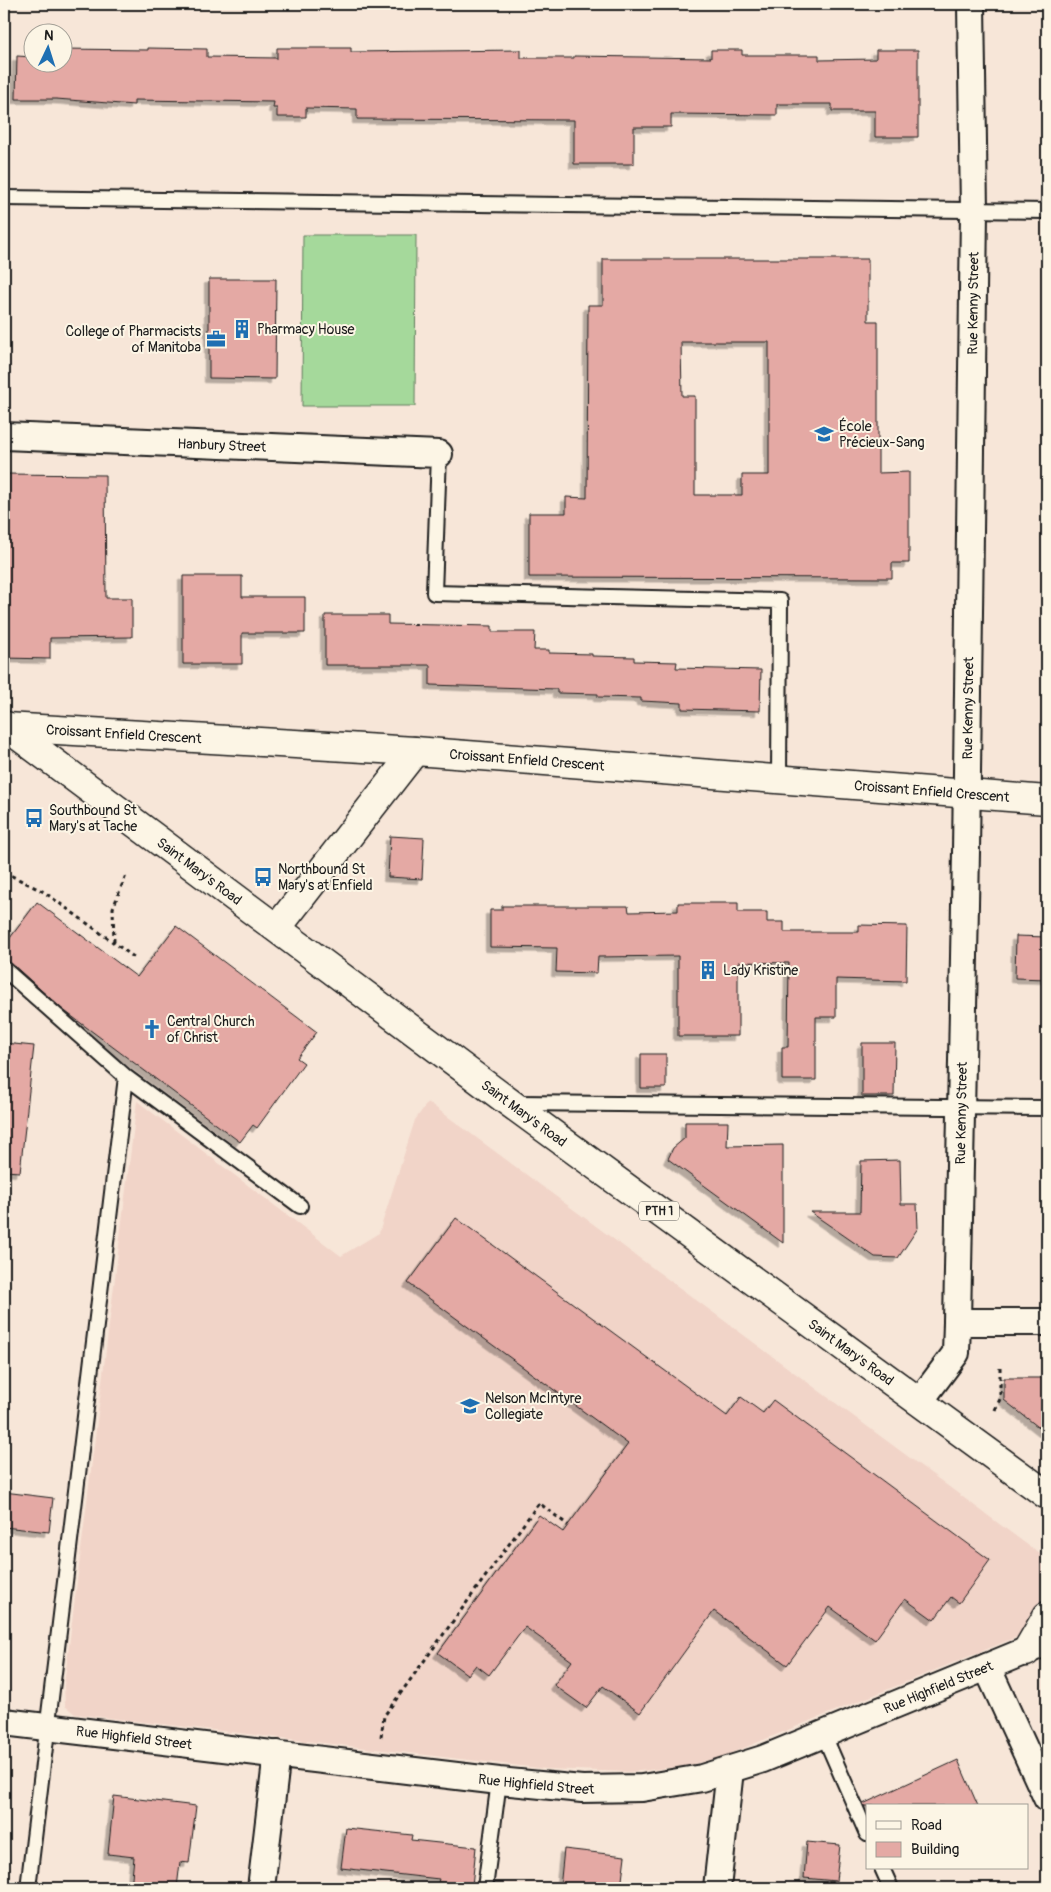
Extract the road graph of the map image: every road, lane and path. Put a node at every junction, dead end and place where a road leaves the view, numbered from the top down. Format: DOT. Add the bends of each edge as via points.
graph roads {
  1 [pos="971,4"];
  2 [pos="4,198"];
  3 [pos="974,211"];
  4 [pos="1047,211"];
  5 [pos="4,436"];
  6 [pos="439,454"];
  7 [pos="5,726"];
  8 [pos="415,751"];
  9 [pos="779,780"];
  10 [pos="967,794"];
  11 [pos="1047,800"];
  12 [pos="4,872"];
  13 [pos="126,875"];
  14 [pos="277,928"];
  15 [pos="114,942"];
  16 [pos="135,958"];
  17 [pos="4,969"];
  18 [pos="126,1077"];
  19 [pos="510,1103"];
  20 [pos="961,1107"];
  21 [pos="1047,1108"];
  22 [pos="300,1206"];
  23 [pos="957,1322"];
  24 [pos="1047,1322"];
  25 [pos="1000,1368"];
  26 [pos="920,1401"];
  27 [pos="995,1410"];
  28 [pos="1046,1500"];
  29 [pos="568,1525"];
  30 [pos="1047,1616"];
  31 [pos="1037,1647"];
  32 [pos="987,1667"];
  33 [pos="4,1722"];
  34 [pos="46,1728"];
  35 [pos="823,1733"];
  36 [pos="277,1754"];
  37 [pos="377,1766"];
  38 [pos="730,1770"];
  39 [pos="499,1781"];
  40 [pos="1047,1798"];
  41 [pos="866,1832"];
  42 [pos="883,1870"];
  43 [pos="28,1888"];
  44 [pos="261,1888"];
  45 [pos="485,1888"];
  46 [pos="717,1888"];
  47 [pos="891,1888"];
  1 -- 3 [label="street, Rue Kenny Street"];
  2 -- 3 [label="lane"];
  3 -- 4 [label="lane"];
  3 -- 10 [label="street, Rue Kenny Street"];
  5 -- 6 [label="street, Hanbury Street"];
  6 -- 9 [label="lane" via="434,593 780,601"];
  7 -- 8 [label="main road, Croissant Enfield Crescent"];
  7 -- 14 [label="main road, Saint Mary's Road / PTH 1"];
  8 -- 9 [label="main road, Croissant Enfield Crescent"];
  8 -- 14 [label="main road"];
  9 -- 10 [label="main road, Croissant Enfield Crescent"];
  10 -- 11 [label="main road, Croissant Enfield Crescent"];
  10 -- 20 [label="street, Rue Kenny Street"];
  12 -- 15 [label="path" via="44,892"];
  13 -- 15 [label="path" via="113,908"];
  14 -- 19 [label="main road, Saint Mary's Road / PTH 1"];
  15 -- 16 [label="path"];
  17 -- 18 [label="lane"];
  18 -- 22 [label="lane"];
  18 -- 34 [label="lane"];
  19 -- 20 [label="lane"];
  19 -- 26 [label="main road, Saint Mary's Road / PTH 1"];
  20 -- 21 [label="lane"];
  20 -- 23 [label="street, Rue Kenny Street"];
  23 -- 24 [label="street"];
  23 -- 26 [label="street, Rue Kenny Street" via="956,1353"];
  25 -- 27 [label="path" via="1000,1399"];
  26 -- 28 [label="main road, Saint Mary's Road / PTH 1"];
  29 -- 37 [label="path" via="539,1503 384,1716"];
  30 -- 31 [label="main road"];
  31 -- 32 [label="street, Rue Highfield Street"];
  32 -- 35 [label="street, Rue Highfield Street"];
  32 -- 40 [label="street"];
  33 -- 34 [label="street, Rue Highfield Street"];
  34 -- 36 [label="street, Rue Highfield Street"];
  34 -- 43 [label="lane"];
  35 -- 38 [label="street, Rue Highfield Street"];
  35 -- 41 [label="lane"];
  36 -- 37 [label="street, Rue Highfield Street"];
  36 -- 44 [label="street"];
  37 -- 39 [label="street, Rue Highfield Street"];
  38 -- 39 [label="street, Rue Highfield Street" via="673,1784 612,1790"];
  38 -- 46 [label="street"];
  39 -- 45 [label="lane"];
  42 -- 47 [label="lane"];
}
